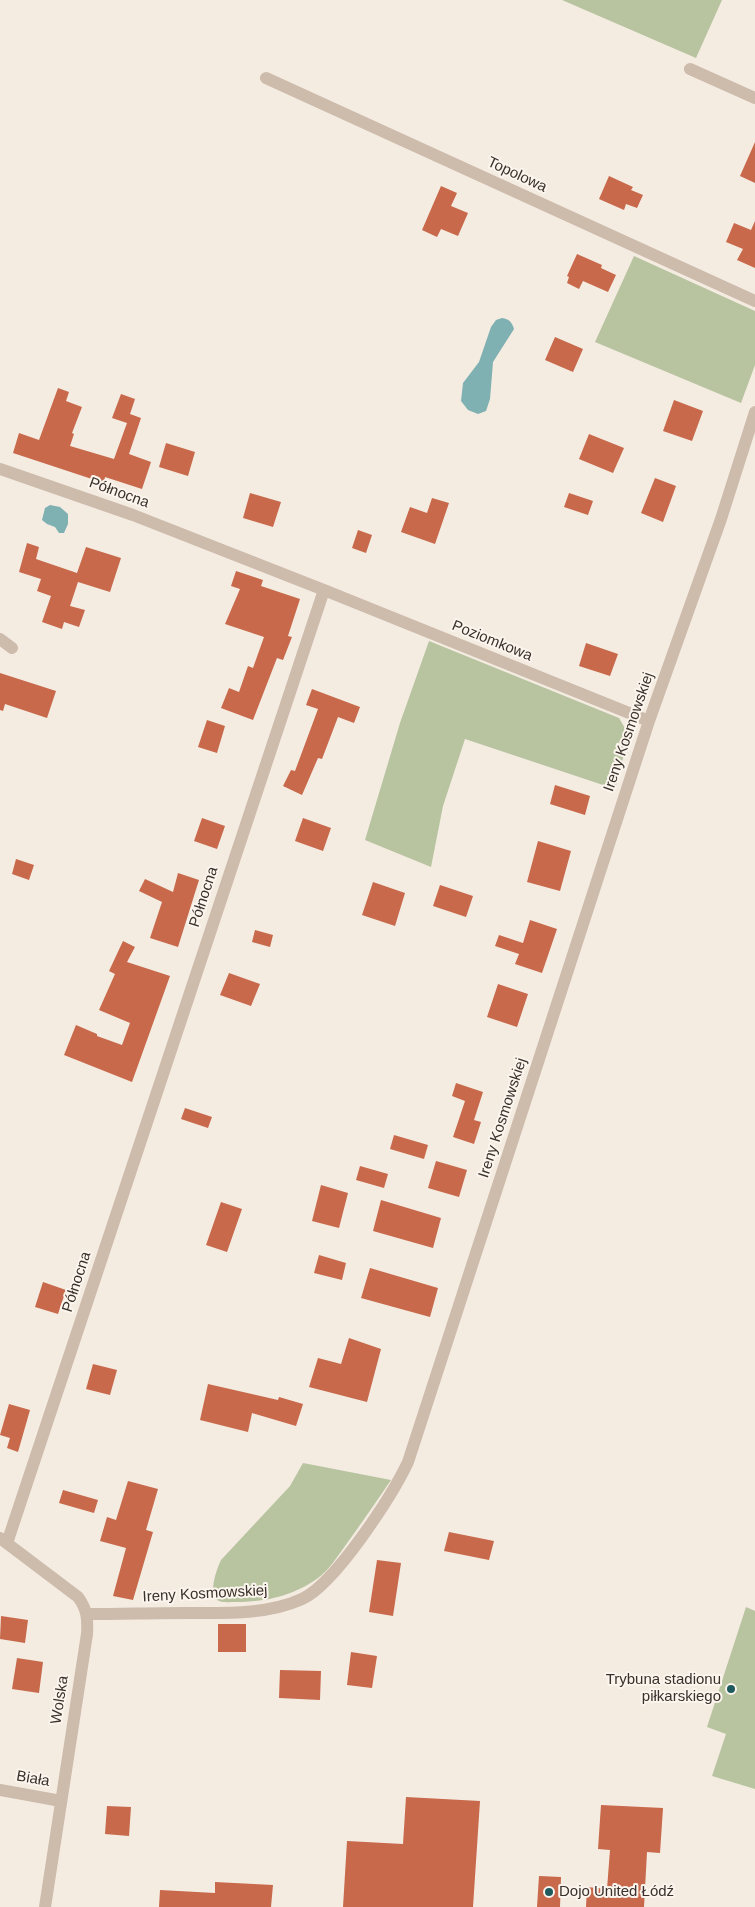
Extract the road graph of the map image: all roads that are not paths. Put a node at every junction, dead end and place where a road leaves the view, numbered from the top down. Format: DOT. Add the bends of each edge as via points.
graph roads {
  1 [pos="690,69"];
  2 [pos="266,78"];
  3 [pos="755,98"];
  4 [pos="755,301"];
  5 [pos="755,412"];
  6 [pos="0,469"];
  7 [pos="324,590"];
  8 [pos="0,639"];
  9 [pos="12,648"];
  10 [pos="649,721"];
  11 [pos="4,1540"];
  12 [pos="87,1614"];
  13 [pos="0,1790"];
  14 [pos="61,1801"];
  15 [pos="45,1907"];
  1 -- 3 [label="street"];
  2 -- 4 [label="street, Topolowa"];
  5 -- 10 [label="street, Ireny Kosmowskiej" via="721,519"];
  6 -- 7 [label="street, Północna" via="133,516"];
  7 -- 10 [label="street, Poziomkowa"];
  7 -- 11 [label="street, Północna"];
  8 -- 9 [label="street"];
  10 -- 12 [label="street, Ireny Kosmowskiej" via="408,1462 385,1504 336,1571 304,1598 284,1606 251,1612"];
  11 -- 12 [label="street" via="78,1597"];
  12 -- 14 [label="street, Wolska" via="87,1634"];
  13 -- 14 [label="street, Biała"];
  14 -- 15 [label="street, Wolska"];
}
